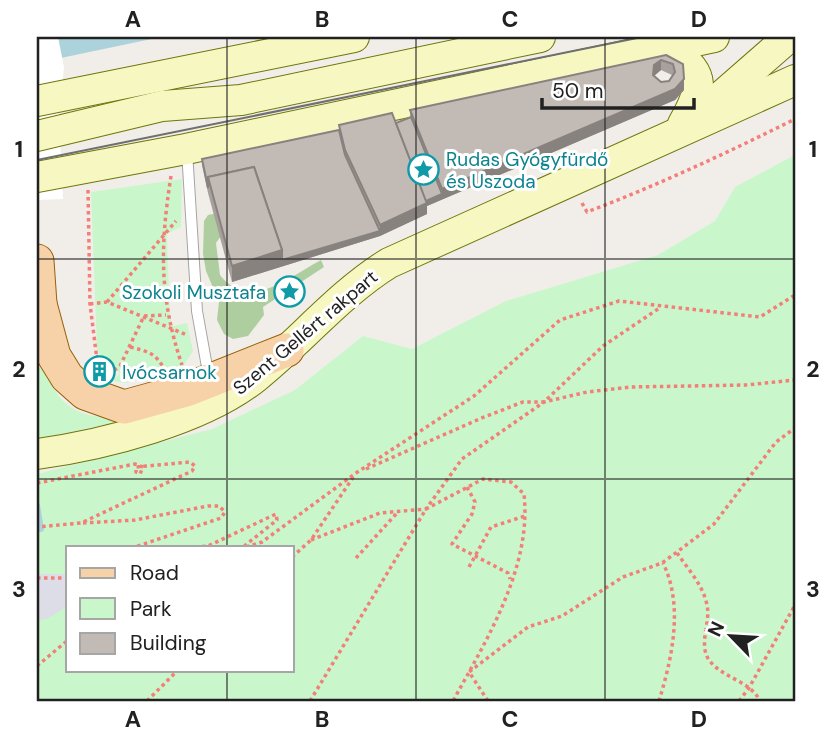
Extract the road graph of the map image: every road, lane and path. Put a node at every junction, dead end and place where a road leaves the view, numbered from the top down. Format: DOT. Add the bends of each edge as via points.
graph roads {
  1 [pos="354,37"];
  2 [pos="540,37"];
  3 [pos="714,37"];
  4 [pos="789,37"];
  5 [pos="666,46"];
  6 [pos="795,80"];
  7 [pos="37,101"];
  8 [pos="795,118"];
  9 [pos="679,130"];
  10 [pos="37,136"];
  11 [pos="180,157"];
  12 [pos="37,177"];
  13 [pos="88,186"];
  14 [pos="578,196"];
  15 [pos="162,235"];
  16 [pos="37,261"];
  17 [pos="795,295"];
  18 [pos="107,302"];
  19 [pos="90,304"];
  20 [pos="662,306"];
  21 [pos="166,315"];
  22 [pos="144,316"];
  23 [pos="38,317"];
  24 [pos="169,328"];
  25 [pos="202,341"];
  26 [pos="130,347"];
  27 [pos="287,350"];
  28 [pos="167,374"];
  29 [pos="198,379"];
  30 [pos="795,380"];
  31 [pos="544,401"];
  32 [pos="795,428"];
  33 [pos="37,454"];
  34 [pos="356,473"];
  35 [pos="37,483"];
  36 [pos="467,486"];
  37 [pos="426,509"];
  38 [pos="399,511"];
  39 [pos="525,516"];
  40 [pos="81,523"];
  41 [pos="37,527"];
  42 [pos="311,540"];
  43 [pos="138,546"];
  44 [pos="208,546"];
  45 [pos="245,546"];
  46 [pos="248,546"];
  47 [pos="677,552"];
  48 [pos="294,555"];
  49 [pos="474,556"];
  50 [pos="356,558"];
  51 [pos="663,563"];
  52 [pos="469,567"];
  53 [pos="66,578"];
  54 [pos="37,579"];
  55 [pos="511,581"];
  56 [pos="795,605"];
  57 [pos="66,642"];
  58 [pos="37,666"];
  59 [pos="176,672"];
  60 [pos="469,672"];
  61 [pos="749,688"];
  62 [pos="147,701"];
  63 [pos="310,701"];
  64 [pos="453,701"];
  65 [pos="488,701"];
  66 [pos="659,701"];
  67 [pos="738,701"];
  68 [pos="760,701"];
  1 -- 7 [label="main road"];
  2 -- 10 [label="main road" via="241,100 162,106"];
  3 -- 5 [label="main road"];
  4 -- 9 [label="main road, Szent Gellért rakpart"];
  5 -- 9 [label="main road" via="699,76 692,108"];
  5 -- 11 [label="main road"];
  6 -- 9 [label="main road, Szent Gellért rakpart"];
  8 -- 14 [label="path" via="724,154 587,212"];
  9 -- 27 [label="main road, Szent Gellért rakpart" via="389,263"];
  11 -- 12 [label="main road"];
  11 -- 15 [label="path"];
  11 -- 25 [label="lane"];
  13 -- 19 [label="path"];
  15 -- 18 [label="path"];
  15 -- 21 [label="path"];
  16 -- 23 [label="main road"];
  17 -- 20 [label="path" via="760,317"];
  18 -- 19 [label="path"];
  18 -- 22 [label="path"];
  19 -- 26 [label="path" via="94,349 101,364 111,372 120,366"];
  20 -- 31 [label="path" via="603,346"];
  20 -- 34 [label="path" via="619,301 560,320 474,396"];
  21 -- 22 [label="path"];
  21 -- 24 [label="path"];
  22 -- 24 [label="path"];
  22 -- 26 [label="path"];
  23 -- 29 [label="main road" via="60,367 93,397 124,407 136,405"];
  24 -- 25 [label="path"];
  24 -- 29 [label="path"];
  25 -- 29 [label="lane"];
  26 -- 28 [label="path" via="149,351"];
  27 -- 29 [label="main road"];
  27 -- 33 [label="main road, Szent Gellért rakpart" via="242,388 196,411 152,427"];
  30 -- 31 [label="path" via="746,386 631,387"];
  31 -- 34 [label="path" via="523,402 484,416"];
  31 -- 37 [label="path" via="462,458"];
  32 -- 47 [label="path" via="776,442 714,524"];
  34 -- 42 [label="path"];
  34 -- 46 [label="path" via="262,542"];
  35 -- 40 [label="path" via="135,464 144,467 140,474 136,467 143,465 190,462 195,466"];
  36 -- 37 [label="path"];
  36 -- 39 [label="path" via="483,479 511,482 524,494"];
  36 -- 49 [label="path" via="475,502 472,514 452,544"];
  37 -- 38 [label="path"];
  37 -- 63 [label="path"];
  38 -- 42 [label="path" via="355,520"];
  38 -- 50 [label="path"];
  39 -- 49 [label="path" via="491,527"];
  39 -- 55 [label="path" via="525,533"];
  40 -- 41 [label="path"];
  40 -- 43 [label="path" via="135,520 208,506 219,506 225,512 221,518"];
  42 -- 48 [label="path"];
  44 -- 45 [label="path" via="276,514 277,520"];
  47 -- 51 [label="path"];
  47 -- 61 [label="path" via="708,607 708,658 721,672"];
  49 -- 52 [label="path"];
  49 -- 55 [label="path" via="508,573"];
  51 -- 60 [label="path" via="623,577 562,616 528,627"];
  51 -- 66 [label="path" via="675,607"];
  53 -- 54 [label="path"];
  55 -- 60 [label="path"];
  56 -- 61 [label="path"];
  57 -- 58 [label="path"];
  59 -- 62 [label="path"];
  60 -- 64 [label="path"];
  60 -- 65 [label="path"];
  61 -- 67 [label="path"];
  61 -- 68 [label="path"];
}
